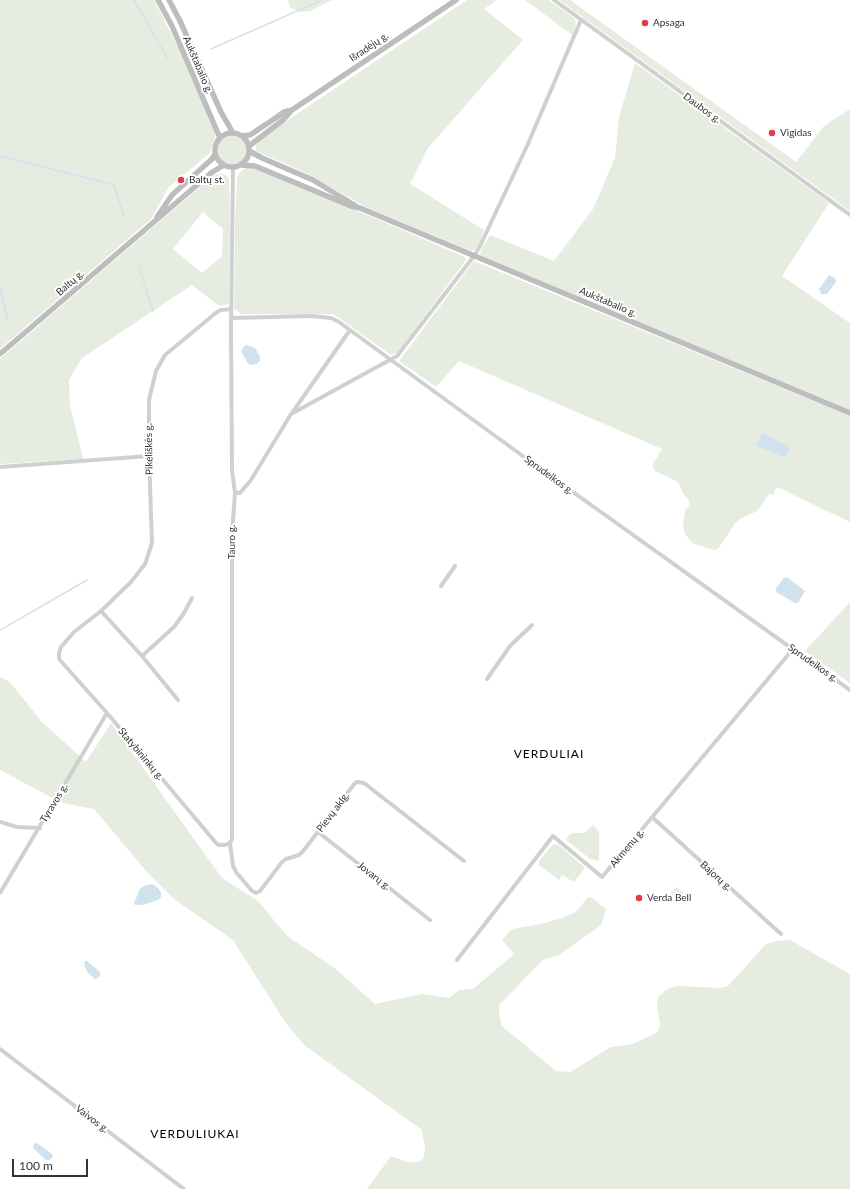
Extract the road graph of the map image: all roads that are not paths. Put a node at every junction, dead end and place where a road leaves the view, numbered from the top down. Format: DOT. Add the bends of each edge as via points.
graph roads {
  1 [pos="158,0"];
  2 [pos="169,0"];
  3 [pos="456,0"];
  4 [pos="554,0"];
  5 [pos="581,20"];
  6 [pos="292,110"];
  7 [pos="233,133"];
  8 [pos="242,136"];
  9 [pos="220,138"];
  10 [pos="249,148"];
  11 [pos="215,154"];
  12 [pos="224,165"];
  13 [pos="242,165"];
  14 [pos="233,168"];
  15 [pos="360,208"];
  16 [pos="850,215"];
  17 [pos="152,224"];
  18 [pos="474,256"];
  19 [pos="231,309"];
  20 [pos="231,318"];
  21 [pos="350,330"];
  22 [pos="0,354"];
  23 [pos="391,360"];
  24 [pos="850,413"];
  25 [pos="291,414"];
  26 [pos="149,456"];
  27 [pos="0,467"];
  28 [pos="235,493"];
  29 [pos="455,566"];
  30 [pos="441,586"];
  31 [pos="192,598"];
  32 [pos="101,611"];
  33 [pos="532,625"];
  34 [pos="793,649"];
  35 [pos="142,656"];
  36 [pos="59,659"];
  37 [pos="487,679"];
  38 [pos="850,690"];
  39 [pos="178,700"];
  40 [pos="107,713"];
  41 [pos="652,817"];
  42 [pos="0,822"];
  43 [pos="40,828"];
  44 [pos="318,832"];
  45 [pos="230,843"];
  46 [pos="464,861"];
  47 [pos="0,893"];
  48 [pos="430,920"];
  49 [pos="781,934"];
  50 [pos="456,960"];
  51 [pos="0,1049"];
  52 [pos="184,1189"];
  1 -- 9 [label="main road, Aukštabalio g." via="172,26"];
  2 -- 7 [label="main road, Aukštabalio g." via="220,112"];
  3 -- 6 [label="main road, Išradėjų g."];
  4 -- 5 [label="street, Daubos g."];
  5 -- 16 [label="street, Daubos g."];
  5 -- 18 [label="street" via="527,146"];
  6 -- 8 [label="main road, Išradėjų g." via="284,112 250,135"];
  6 -- 10 [label="main road, Išradėjų g."];
  7 -- 8 [label="main road"];
  7 -- 9 [label="main road"];
  8 -- 10 [label="main road"];
  9 -- 11 [label="main road"];
  10 -- 13 [label="main road" via="246,161"];
  10 -- 15 [label="main road, Aukštabalio g." via="262,158 313,180"];
  11 -- 12 [label="main road"];
  11 -- 17 [label="main road, Baltų g." via="172,195"];
  12 -- 14 [label="main road"];
  12 -- 17 [label="main road, Baltų g." via="211,173"];
  13 -- 14 [label="main road"];
  13 -- 15 [label="main road, Aukštabalio g." via="255,166"];
  14 -- 19 [label="street, Tauro g."];
  15 -- 18 [label="main road, Aukštabalio g."];
  17 -- 22 [label="main road, Baltų g."];
  18 -- 23 [label="street" via="397,356"];
  18 -- 24 [label="main road, Aukštabalio g."];
  19 -- 20 [label="street, Tauro g."];
  19 -- 26 [label="street, Pikeliškės g." via="217,312 165,355 156,371 149,400"];
  20 -- 21 [label="street, Sprudeikos g." via="331,318"];
  20 -- 28 [label="street, Tauro g." via="232,470"];
  21 -- 23 [label="street, Sprudeikos g."];
  21 -- 25 [label="street"];
  23 -- 25 [label="street"];
  23 -- 34 [label="street, Sprudeikos g."];
  25 -- 28 [label="street" via="251,480 240,493"];
  26 -- 27 [label="street"];
  26 -- 32 [label="street, Pikeliškės g." via="152,543 145,564 131,582"];
  28 -- 45 [label="street, Tauro g." via="232,534"];
  29 -- 30 [label="street"];
  31 -- 35 [label="street" via="174,627"];
  32 -- 35 [label="street"];
  32 -- 36 [label="street, Pikeliškės g." via="74,632 61,647"];
  33 -- 37 [label="street" via="510,646"];
  34 -- 38 [label="street, Sprudeikos g."];
  34 -- 41 [label="street, Akmenų g."];
  35 -- 39 [label="street"];
  36 -- 40 [label="street, Statybininkų g."];
  40 -- 43 [label="street, Tyravos g."];
  40 -- 45 [label="street, Statybininkų g." via="216,843"];
  41 -- 49 [label="street, Bajorų g."];
  41 -- 50 [label="street, Akmenų g." via="602,877 553,836"];
  42 -- 43 [label="street" via="17,827"];
  43 -- 47 [label="street, Tyravos g."];
  44 -- 45 [label="street, Pievų aklg." via="299,855 282,862 256,893 236,872"];
  44 -- 46 [label="street, Pievų aklg." via="355,783 364,783"];
  44 -- 48 [label="street, Jovarų g."];
  51 -- 52 [label="street, Vaivos g."];
}
